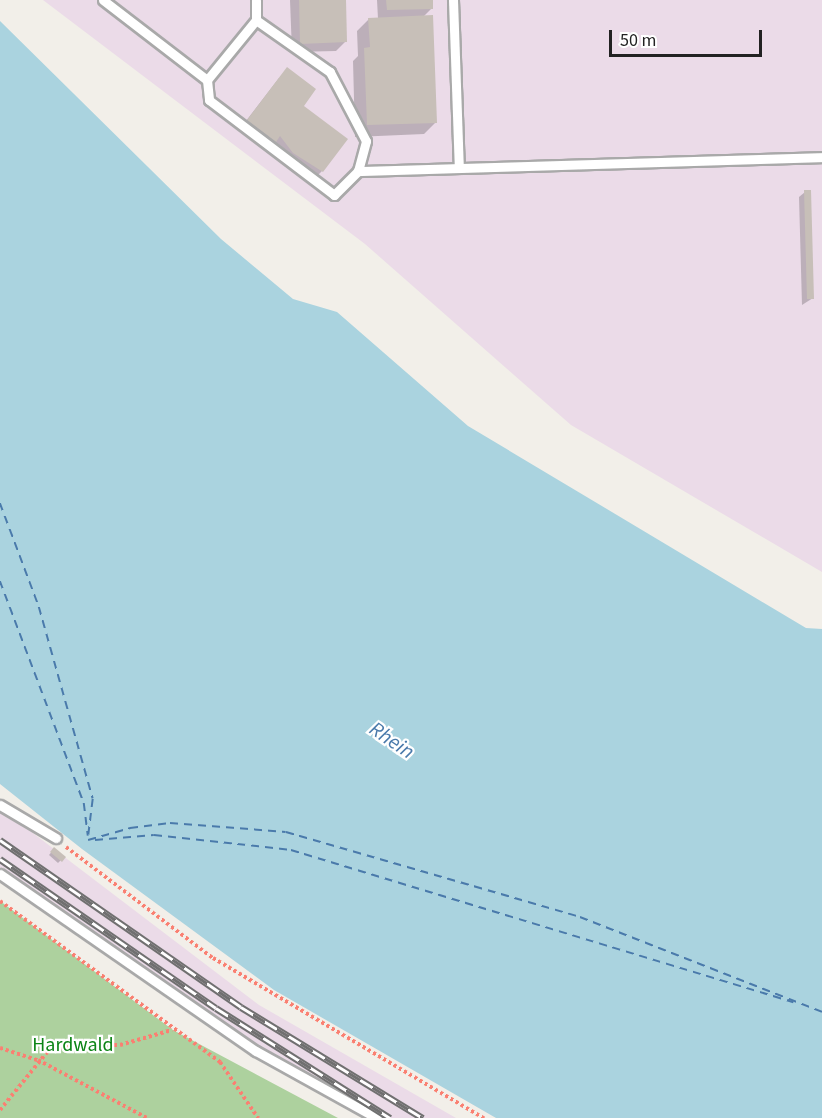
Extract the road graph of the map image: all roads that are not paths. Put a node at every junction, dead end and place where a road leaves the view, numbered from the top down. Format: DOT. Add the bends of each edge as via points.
graph roads {
  1 [pos="103,0"];
  2 [pos="256,0"];
  3 [pos="453,0"];
  4 [pos="256,20"];
  5 [pos="207,80"];
  6 [pos="822,157"];
  7 [pos="459,168"];
  8 [pos="358,171"];
  9 [pos="0,805"];
  10 [pos="56,838"];
  11 [pos="0,874"];
  12 [pos="377,1118"];
  1 -- 5 [label="lane"];
  2 -- 4 [label="lane"];
  3 -- 7 [label="lane"];
  4 -- 5 [label="lane"];
  4 -- 8 [label="lane" via="330,72 366,141"];
  5 -- 8 [label="lane" via="208,100 334,195"];
  6 -- 7 [label="lane"];
  7 -- 8 [label="lane"];
  9 -- 10 [label="lane"];
  11 -- 12 [label="lane" via="256,1051"];
}
